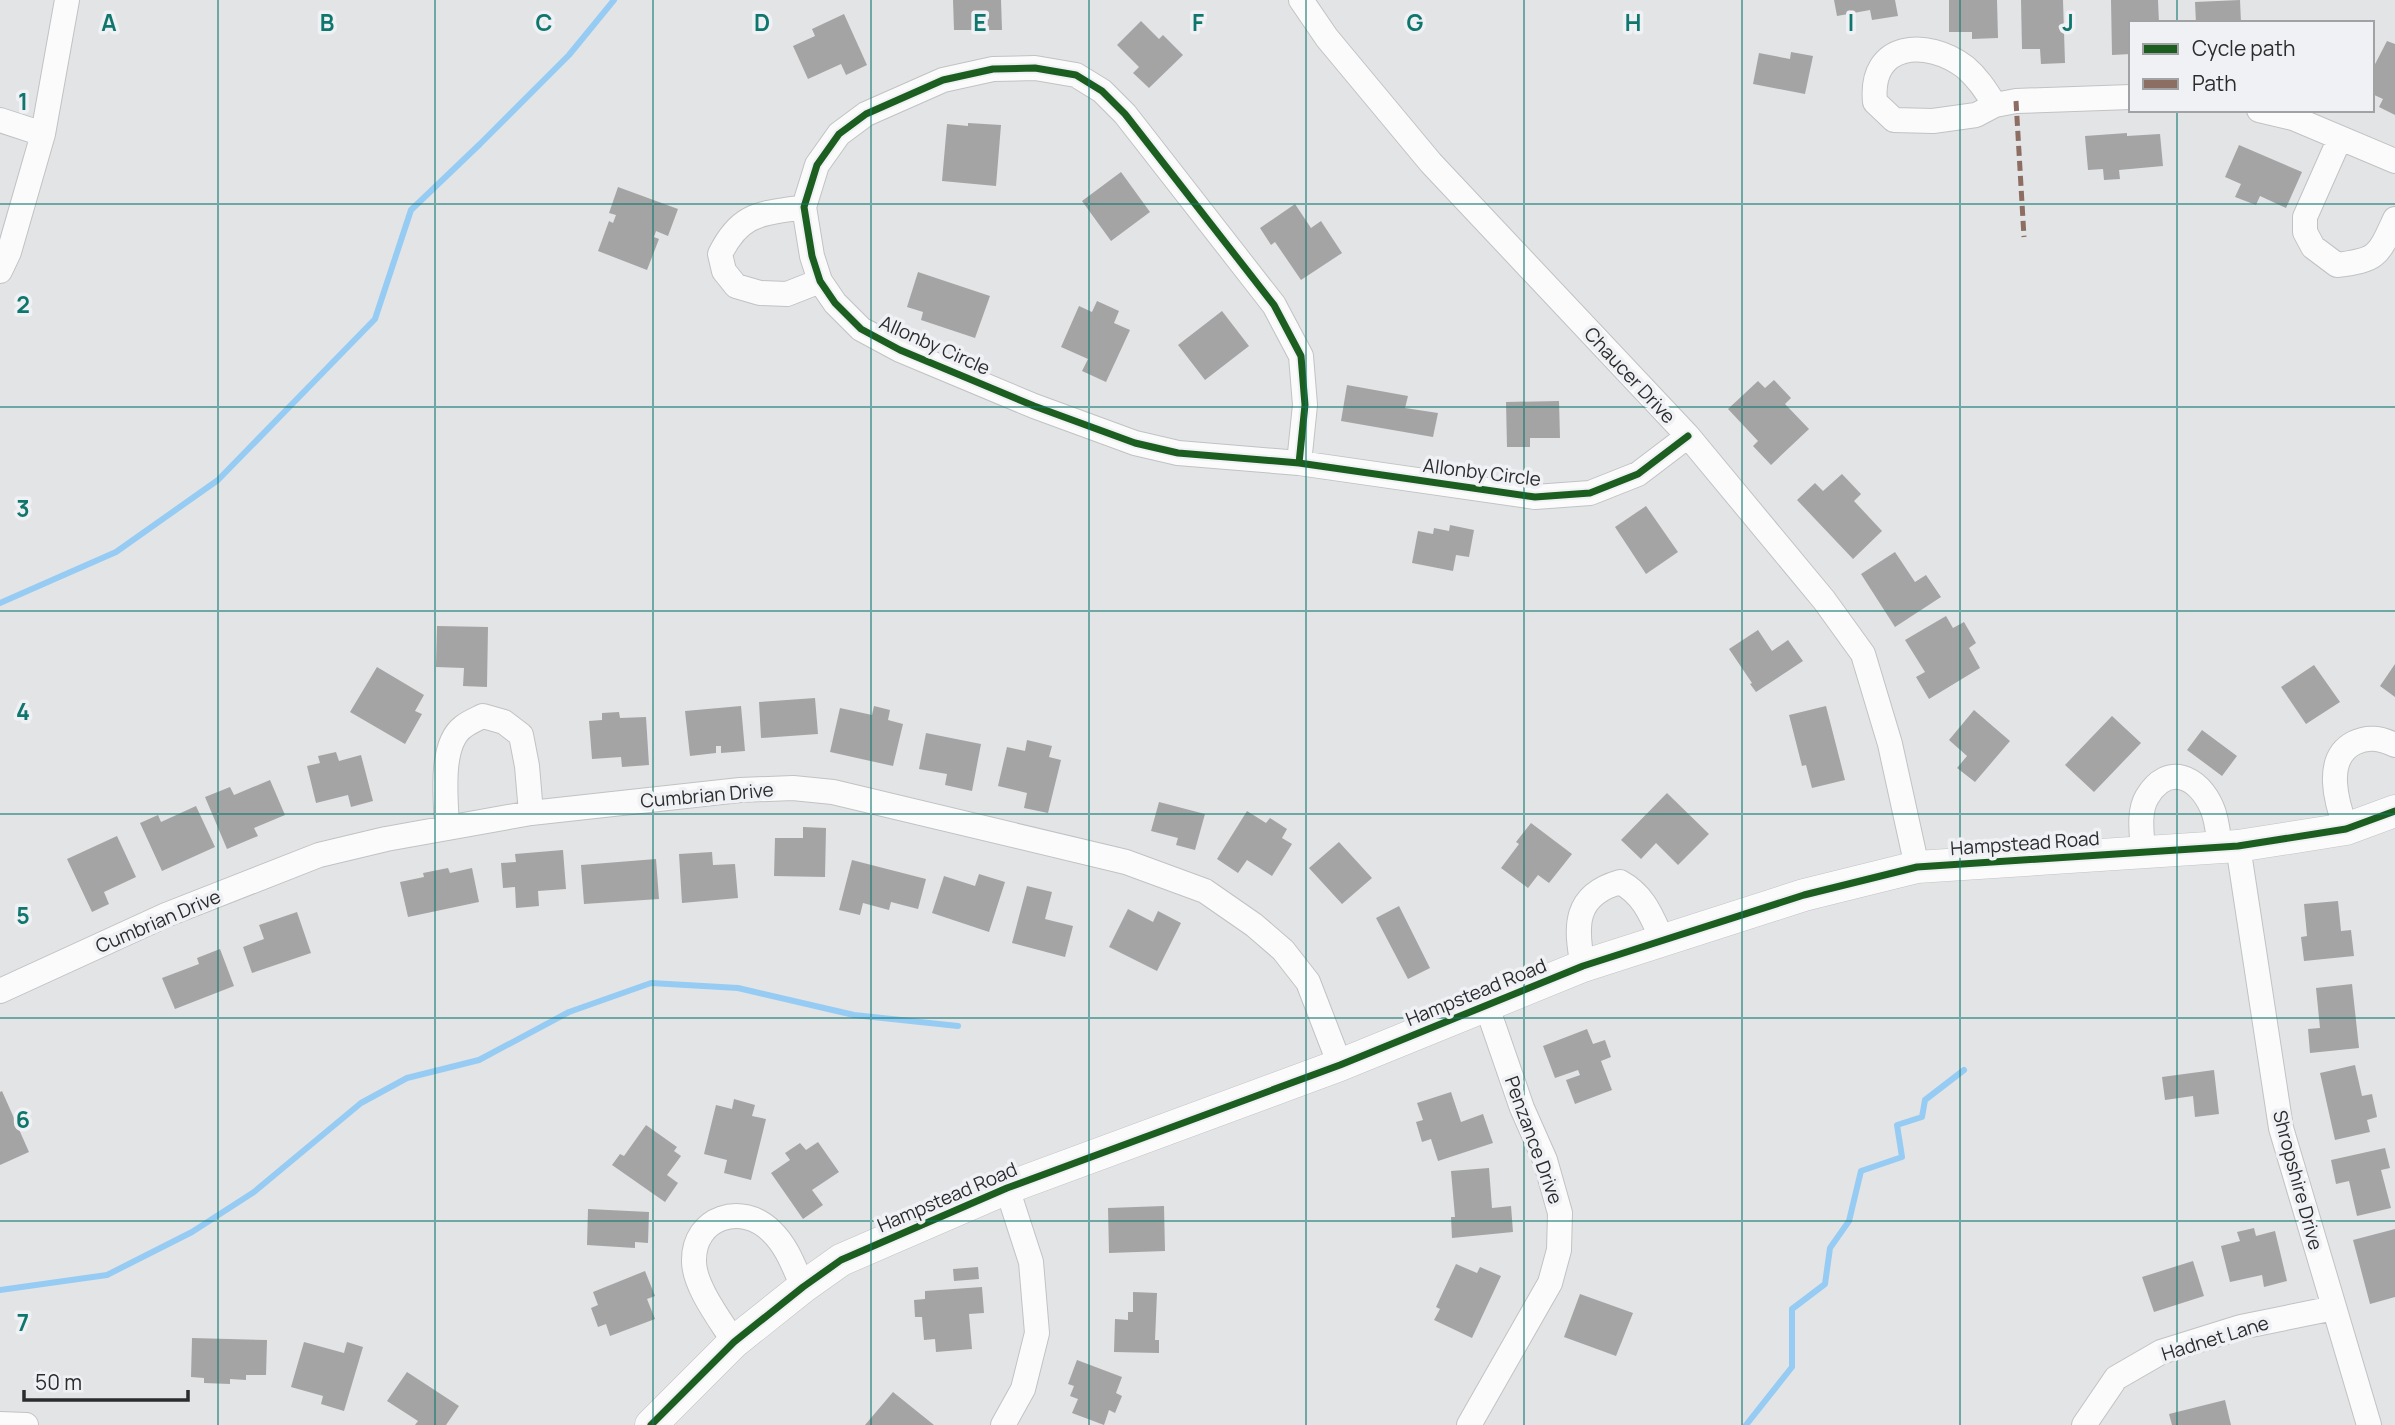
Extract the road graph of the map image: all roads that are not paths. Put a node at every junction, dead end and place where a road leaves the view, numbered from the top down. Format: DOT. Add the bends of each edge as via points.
graph roads {
  1 [pos="67,0"];
  2 [pos="1301,0"];
  3 [pos="2129,97"];
  4 [pos="1995,106"];
  5 [pos="2269,112"];
  6 [pos="0,120"];
  7 [pos="43,134"];
  8 [pos="2340,138"];
  9 [pos="2395,162"];
  10 [pos="804,207"];
  11 [pos="2395,219"];
  12 [pos="0,271"];
  13 [pos="820,281"];
  14 [pos="1688,436"];
  15 [pos="1300,463"];
  16 [pos="2395,745"];
  17 [pos="2395,811"];
  18 [pos="531,813"];
  19 [pos="447,828"];
  20 [pos="2346,829"];
  21 [pos="2229,846"];
  22 [pos="2143,851"];
  23 [pos="1917,867"];
  24 [pos="1662,939"];
  25 [pos="1583,966"];
  26 [pos="0,991"];
  27 [pos="1486,1004"];
  28 [pos="1340,1065"];
  29 [pos="1007,1188"];
  30 [pos="803,1287"];
  31 [pos="2334,1308"];
  32 [pos="734,1342"];
  33 [pos="0,1424"];
  34 [pos="26,1425"];
  35 [pos="650,1425"];
  36 [pos="1003,1425"];
  37 [pos="1469,1425"];
  38 [pos="2084,1425"];
  39 [pos="2369,1425"];
  1 -- 7 [label="street"];
  2 -- 14 [label="street, Chaucer Drive" via="1326,38 1431,163"];
  3 -- 4 [label="street"];
  4 -- 4 [label="street" via="1982,83 1940,53 1912,50 1889,55 1874,87 1875,102 1894,120 1933,121 1976,115"];
  5 -- 8 [label="street" via="2293,117"];
  6 -- 7 [label="street"];
  7 -- 12 [label="street"];
  8 -- 9 [label="street"];
  8 -- 11 [label="street" via="2305,216 2305,232 2313,247 2337,265 2365,262 2381,251"];
  10 -- 13 [label="street, Allonby Circle"];
  10 -- 13 [label="street" via="741,222 720,254 724,271 736,286 760,293 787,293"];
  10 -- 15 [label="street, Allonby Circle" via="817,165 839,134 866,114 943,79 993,69 1035,68 1076,75 1102,91 1125,114 1274,305 1301,356 1305,405"];
  13 -- 15 [label="street, Allonby Circle" via="861,329 1034,407 1135,443 1178,453"];
  14 -- 15 [label="street, Allonby Circle" via="1638,474 1590,493 1535,497"];
  14 -- 23 [label="street, Chaucer Drive" via="1863,654 1890,744"];
  16 -- 20 [label="street" via="2365,738 2348,746 2337,764 2338,806"];
  17 -- 20 [label="street, Hampstead Road"];
  18 -- 19 [label="street, Cumbrian Drive"];
  18 -- 19 [label="street" via="521,735 504,722 483,716 461,727 448,752"];
  18 -- 28 [label="street, Cumbrian Drive" via="793,788 833,792 1126,862 1205,891 1283,950 1308,982"];
  19 -- 26 [label="street, Cumbrian Drive" via="318,855 166,915"];
  20 -- 21 [label="street, Hampstead Road"];
  21 -- 22 [label="street, Hampstead Road"];
  21 -- 22 [label="street, Shropshire Drive" via="2203,792 2189,779 2174,777 2158,783 2146,799 2141,821"];
  21 -- 31 [label="street, Shropshire Drive" via="2281,1128"];
  22 -- 23 [label="street, Hampstead Road"];
  23 -- 24 [label="street, Hampstead Road" via="1804,895"];
  24 -- 25 [label="street, Hampstead Road"];
  24 -- 25 [label="street" via="1635,890 1620,882 1604,887 1589,899 1578,920"];
  25 -- 27 [label="street, Hampstead Road"];
  27 -- 28 [label="street, Hampstead Road"];
  27 -- 37 [label="street, Penzance Drive" via="1521,1108 1545,1160 1560,1213 1559,1250 1550,1283"];
  28 -- 29 [label="street, Hampstead Road"];
  29 -- 30 [label="street, Hampstead Road" via="841,1260"];
  29 -- 36 [label="street" via="1031,1262 1037,1334 1023,1389"];
  30 -- 32 [label="street, Hampstead Road"];
  30 -- 32 [label="street" via="788,1251 770,1229 734,1216 712,1221 697,1238 694,1262 699,1283"];
  31 -- 38 [label="street, Hadnet Lane" via="2241,1327 2161,1352 2116,1378"];
  31 -- 39 [label="street, Shropshire Drive"];
  32 -- 35 [label="street, Hampstead Road"];
  33 -- 34 [label="street"];
}
